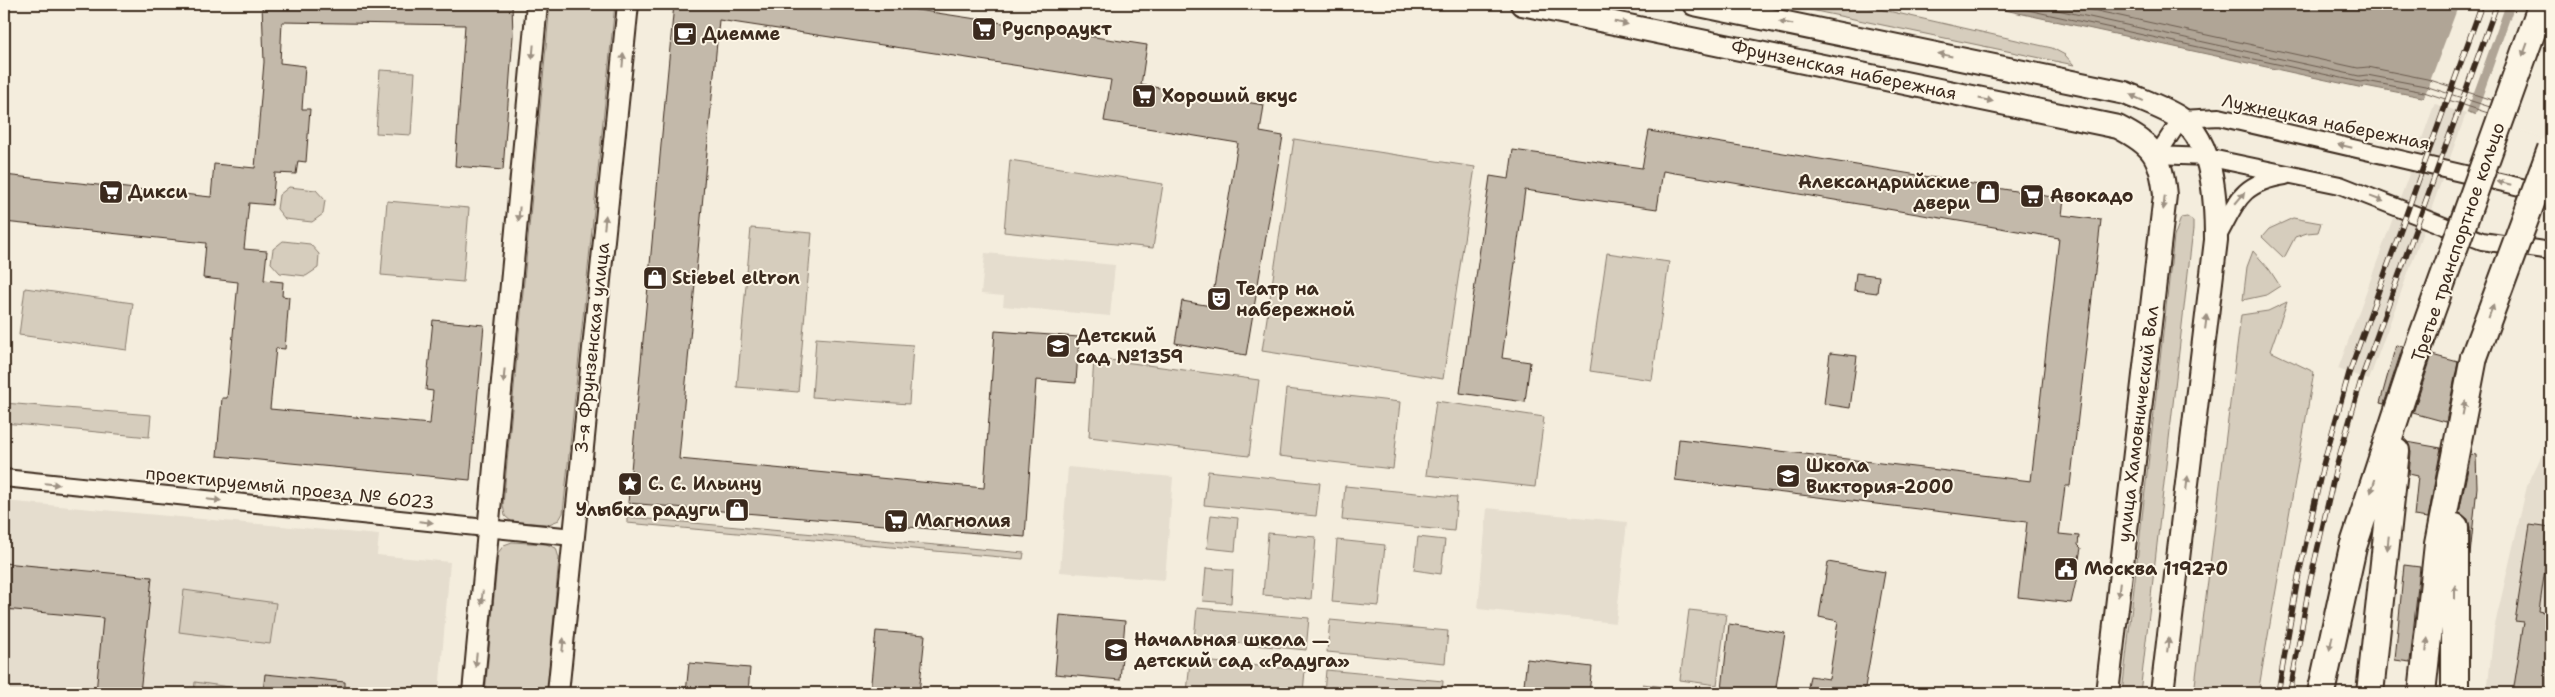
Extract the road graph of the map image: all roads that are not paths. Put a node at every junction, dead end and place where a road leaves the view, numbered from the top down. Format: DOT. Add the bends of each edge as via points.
graph roads {
  1 [pos="538,4"];
  2 [pos="628,4"];
  3 [pos="1522,4"];
  4 [pos="1694,4"];
  5 [pos="2542,4"];
  6 [pos="2181,119"];
  7 [pos="2551,149"];
  8 [pos="2157,155"];
  9 [pos="2206,157"];
  10 [pos="2297,175"];
  11 [pos="2551,194"];
  12 [pos="2216,240"];
  13 [pos="2551,251"];
  14 [pos="2421,340"];
  15 [pos="2455,456"];
  16 [pos="4,478"];
  17 [pos="489,529"];
  18 [pos="573,537"];
  19 [pos="473,693"];
  20 [pos="558,693"];
  21 [pos="2106,693"];
  22 [pos="2162,693"];
  23 [pos="2321,693"];
  24 [pos="2370,693"];
  25 [pos="2422,693"];
  26 [pos="2455,693"];
  1 -- 17 [label="street, one-way"];
  18 -- 2 [label="street, 3-я Фрунзенская улица, one-way"];
  3 -- 8 [label="main road, Фрунзенская набережная, one-way" via="2118,127 2141,138"];
  6 -- 4 [label="main road, Фрунзенская набережная, one-way" via="2125,93"];
  5 -- 14 [label="main road, Третье транспортное кольцо, one-way, bridge"];
  6 -- 8 [label="street"];
  6 -- 9 [label="main road" via="2195,134"];
  11 -- 6 [label="street, Лужнецкая набережная, one-way" via="2219,117"];
  15 -- 7 [label="main road, one-way, bridge" via="2474,357"];
  8 -- 9 [label="street"];
  8 -- 21 [label="main road, улица Хамовнический Вал, one-way" via="2163,172 2165,195"];
  9 -- 10 [label="street"];
  9 -- 12 [label="main road" via="2216,199"];
  12 -- 10 [label="street, one-way" via="2239,197 2263,180"];
  10 -- 13 [label="street, one-way" via="2340,185 2482,240"];
  22 -- 12 [label="main road, one-way"];
  14 -- 23 [label="main road, one-way" via="2353,547"];
  14 -- 24 [label="main road, Третье транспортное кольцо, one-way" via="2397,442"];
  25 -- 15 [label="main road, one-way" via="2438,544"];
  26 -- 15 [label="main road, one-way"];
  16 -- 17 [label="street, проектируемый проезд № 6023, one-way"];
  17 -- 18 [label="street, проектируемый проезд № 6023"];
  17 -- 19 [label="street, one-way"];
  20 -- 18 [label="street, 3-я Фрунзенская улица, one-way"];
}
